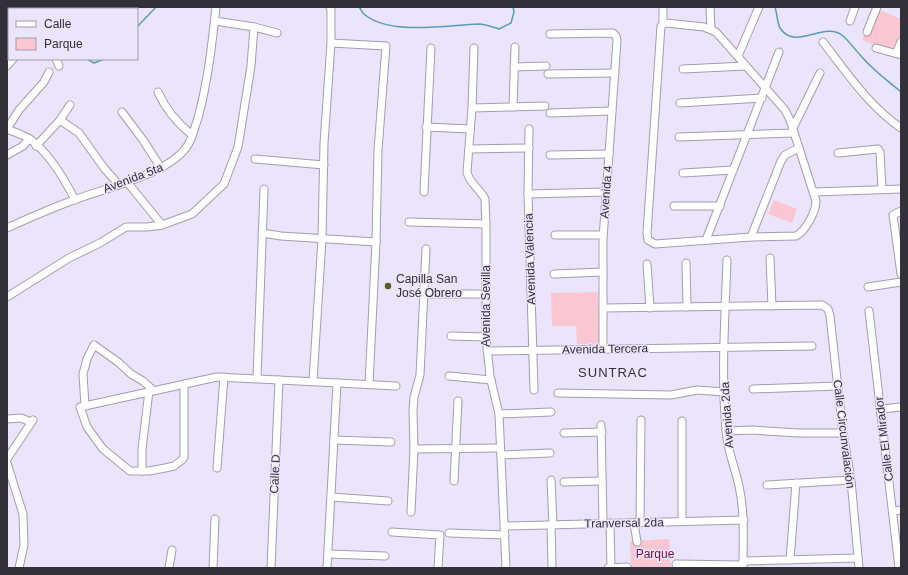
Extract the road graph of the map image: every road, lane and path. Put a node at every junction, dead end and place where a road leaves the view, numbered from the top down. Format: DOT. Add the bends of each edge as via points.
graph roads {
  1 [pos="216,7"];
  2 [pos="330,7"];
  3 [pos="663,7"];
  4 [pos="710,7"];
  5 [pos="759,7"];
  6 [pos="855,7"];
  7 [pos="877,7"];
  8 [pos="850,21"];
  9 [pos="215,22"];
  10 [pos="663,24"];
  11 [pos="254,27"];
  12 [pos="711,29"];
  13 [pos="867,32"];
  14 [pos="277,33"];
  15 [pos="550,34"];
  16 [pos="824,42"];
  17 [pos="901,42"];
  18 [pos="331,43"];
  19 [pos="515,47"];
  20 [pos="431,48"];
  21 [pos="474,48"];
  22 [pos="876,48"];
  23 [pos="779,52"];
  24 [pos="898,54"];
  25 [pos="738,56"];
  26 [pos="546,66"];
  27 [pos="746,66"];
  28 [pos="514,67"];
  29 [pos="683,69"];
  30 [pos="49,72"];
  31 [pos="615,73"];
  32 [pos="820,73"];
  33 [pos="548,74"];
  34 [pos="765,88"];
  35 [pos="158,92"];
  36 [pos="762,98"];
  37 [pos="680,103"];
  38 [pos="70,105"];
  39 [pos="545,106"];
  40 [pos="513,107"];
  41 [pos="472,108"];
  42 [pos="612,111"];
  43 [pos="122,112"];
  44 [pos="550,113"];
  45 [pos="60,120"];
  46 [pos="426,127"];
  47 [pos="901,128"];
  48 [pos="7,129"];
  49 [pos="470,129"];
  50 [pos="529,129"];
  51 [pos="794,131"];
  52 [pos="192,135"];
  53 [pos="747,135"];
  54 [pos="679,137"];
  55 [pos="29,139"];
  56 [pos="36,146"];
  57 [pos="528,148"];
  58 [pos="799,148"];
  59 [pos="469,149"];
  60 [pos="838,153"];
  61 [pos="609,154"];
  62 [pos="7,155"];
  63 [pos="550,155"];
  64 [pos="255,159"];
  65 [pos="324,164"];
  66 [pos="161,168"];
  67 [pos="733,170"];
  68 [pos="683,173"];
  69 [pos="127,182"];
  70 [pos="119,185"];
  71 [pos="264,189"];
  72 [pos="882,189"];
  73 [pos="901,189"];
  74 [pos="424,192"];
  75 [pos="606,192"];
  76 [pos="814,192"];
  77 [pos="824,192"];
  78 [pos="528,194"];
  79 [pos="74,200"];
  80 [pos="816,201"];
  81 [pos="674,206"];
  82 [pos="720,206"];
  83 [pos="901,211"];
  84 [pos="409,222"];
  85 [pos="486,224"];
  86 [pos="162,225"];
  87 [pos="7,228"];
  88 [pos="262,233"];
  89 [pos="555,235"];
  90 [pos="603,235"];
  91 [pos="751,237"];
  92 [pos="322,239"];
  93 [pos="706,240"];
  94 [pos="376,242"];
  95 [pos="426,249"];
  96 [pos="770,258"];
  97 [pos="727,260"];
  98 [pos="686,263"];
  99 [pos="647,264"];
  100 [pos="603,272"];
  101 [pos="554,274"];
  102 [pos="901,274"];
  103 [pos="901,282"];
  104 [pos="868,287"];
  105 [pos="423,294"];
  106 [pos="485,294"];
  107 [pos="7,297"];
  108 [pos="772,306"];
  109 [pos="687,307"];
  110 [pos="725,307"];
  111 [pos="603,308"];
  112 [pos="650,308"];
  113 [pos="869,311"];
  114 [pos="451,336"];
  115 [pos="486,336"];
  116 [pos="812,346"];
  117 [pos="724,348"];
  118 [pos="603,349"];
  119 [pos="533,350"];
  120 [pos="487,351"];
  121 [pos="449,376"];
  122 [pos="224,377"];
  123 [pos="257,378"];
  124 [pos="279,380"];
  125 [pos="491,380"];
  126 [pos="313,381"];
  127 [pos="337,383"];
  128 [pos="184,384"];
  129 [pos="369,384"];
  130 [pos="396,386"];
  131 [pos="838,386"];
  132 [pos="753,389"];
  133 [pos="534,390"];
  134 [pos="151,391"];
  135 [pos="724,392"];
  136 [pos="558,393"];
  137 [pos="458,401"];
  138 [pos="85,406"];
  139 [pos="901,407"];
  140 [pos="881,410"];
  141 [pos="551,412"];
  142 [pos="499,414"];
  143 [pos="7,419"];
  144 [pos="641,420"];
  145 [pos="682,421"];
  146 [pos="726,431"];
  147 [pos="564,433"];
  148 [pos="843,433"];
  149 [pos="334,440"];
  150 [pos="390,442"];
  151 [pos="455,447"];
  152 [pos="414,449"];
  153 [pos="500,451"];
  154 [pos="550,453"];
  155 [pos="7,459"];
  156 [pos="7,463"];
  157 [pos="217,468"];
  158 [pos="142,471"];
  159 [pos="551,480"];
  160 [pos="851,480"];
  161 [pos="454,481"];
  162 [pos="602,481"];
  163 [pos="564,482"];
  164 [pos="796,483"];
  165 [pos="767,484"];
  166 [pos="331,497"];
  167 [pos="388,501"];
  168 [pos="901,510"];
  169 [pos="893,511"];
  170 [pos="411,512"];
  171 [pos="215,519"];
  172 [pos="744,520"];
  173 [pos="682,521"];
  174 [pos="637,522"];
  175 [pos="606,523"];
  176 [pos="552,525"];
  177 [pos="505,526"];
  178 [pos="392,532"];
  179 [pos="449,533"];
  180 [pos="505,535"];
  181 [pos="637,542"];
  182 [pos="172,550"];
  183 [pos="328,554"];
  184 [pos="385,556"];
  185 [pos="858,558"];
  186 [pos="790,560"];
  187 [pos="676,564"];
  188 [pos="743,564"];
  189 [pos="627,567"];
  190 [pos="19,568"];
  191 [pos="169,568"];
  192 [pos="213,568"];
  193 [pos="271,568"];
  194 [pos="327,568"];
  195 [pos="438,568"];
  196 [pos="506,568"];
  197 [pos="552,568"];
  198 [pos="608,568"];
  199 [pos="611,568"];
  200 [pos="859,568"];
  201 [pos="899,568"];
  1 -- 9 [label="street, Avenida 5ta"];
  2 -- 18 [label="street"];
  3 -- 10 [label="street"];
  4 -- 12 [label="street"];
  5 -- 25 [label="street"];
  6 -- 8 [label="street"];
  7 -- 13 [label="street"];
  9 -- 11 [label="street"];
  9 -- 52 [label="street, Avenida 5ta" via="203,100"];
  10 -- 12 [label="street"];
  10 -- 93 [label="street" via="660,34 647,237 655,244"];
  11 -- 14 [label="street"];
  11 -- 86 [label="street" via="251,66 238,147 224,184 192,214"];
  12 -- 25 [label="street"];
  15 -- 31 [label="street, Avenida 4" via="613,33 617,40"];
  16 -- 47 [label="street" via="868,100 888,120"];
  17 -- 24 [label="street"];
  18 -- 65 [label="street"];
  18 -- 94 [label="street" via="386,46 378,150"];
  19 -- 28 [label="street"];
  20 -- 46 [label="street"];
  21 -- 41 [label="street, Avenida Sevilla"];
  22 -- 24 [label="street"];
  23 -- 34 [label="street"];
  25 -- 27 [label="street"];
  26 -- 28 [label="street"];
  27 -- 29 [label="street"];
  27 -- 34 [label="street"];
  28 -- 40 [label="street"];
  30 -- 48 [label="street"];
  31 -- 33 [label="street"];
  31 -- 42 [label="street, Avenida 4"];
  32 -- 51 [label="street"];
  34 -- 36 [label="street"];
  34 -- 51 [label="street" via="785,110"];
  35 -- 52 [label="street" via="173,117"];
  36 -- 37 [label="street"];
  36 -- 53 [label="street"];
  38 -- 45 [label="street"];
  39 -- 40 [label="street"];
  40 -- 41 [label="street"];
  41 -- 49 [label="street, Avenida Sevilla"];
  42 -- 44 [label="street"];
  42 -- 61 [label="street, Avenida 4"];
  43 -- 66 [label="street"];
  45 -- 56 [label="street"];
  45 -- 70 [label="street" via="78,133"];
  46 -- 49 [label="street"];
  46 -- 74 [label="street"];
  48 -- 55 [label="street"];
  49 -- 59 [label="street, Avenida Sevilla"];
  50 -- 57 [label="street, Avenida Valencia"];
  51 -- 53 [label="street"];
  51 -- 58 [label="street"];
  52 -- 66 [label="street, Avenida 5ta" via="183,152 173,162"];
  53 -- 54 [label="street"];
  53 -- 67 [label="street"];
  55 -- 56 [label="street"];
  55 -- 62 [label="street" via="23,146"];
  56 -- 79 [label="street" via="64,179"];
  57 -- 59 [label="street"];
  57 -- 78 [label="street, Avenida Valencia"];
  58 -- 76 [label="street"];
  58 -- 91 [label="street" via="785,155 781,161"];
  59 -- 85 [label="street, Avenida Sevilla" via="468,178 485,199"];
  60 -- 72 [label="street" via="878,149"];
  61 -- 63 [label="street"];
  61 -- 75 [label="street, Avenida 4"];
  64 -- 65 [label="street"];
  65 -- 92 [label="street"];
  66 -- 69 [label="street, Avenida 5ta"];
  67 -- 68 [label="street"];
  67 -- 82 [label="street"];
  69 -- 70 [label="street, Avenida 5ta"];
  69 -- 86 [label="street"];
  70 -- 79 [label="street, Avenida 5ta"];
  71 -- 88 [label="street"];
  72 -- 73 [label="street"];
  72 -- 77 [label="street"];
  75 -- 78 [label="street"];
  75 -- 90 [label="street, Avenida 4"];
  76 -- 77 [label="street"];
  76 -- 80 [label="street"];
  77 -- 80 [label="street"];
  78 -- 119 [label="street, Avenida Valencia"];
  79 -- 87 [label="street, Avenida 5ta"];
  80 -- 91 [label="street" via="815,211 800,234"];
  81 -- 82 [label="street"];
  82 -- 93 [label="street"];
  83 -- 102 [label="street" via="893,215"];
  84 -- 85 [label="street"];
  85 -- 106 [label="street, Avenida Sevilla"];
  86 -- 107 [label="street" via="126,227 69,258"];
  88 -- 92 [label="street"];
  88 -- 123 [label="street"];
  89 -- 90 [label="street"];
  90 -- 100 [label="street, Avenida 4"];
  91 -- 93 [label="street"];
  92 -- 94 [label="street"];
  92 -- 126 [label="street"];
  94 -- 129 [label="street"];
  95 -- 105 [label="street"];
  96 -- 108 [label="street"];
  97 -- 110 [label="street, Avenida 2da"];
  98 -- 109 [label="street"];
  99 -- 112 [label="street"];
  100 -- 101 [label="street"];
  100 -- 111 [label="street, Avenida 4"];
  103 -- 104 [label="street"];
  105 -- 106 [label="street"];
  105 -- 152 [label="street" via="420,375 413,411"];
  106 -- 115 [label="street, Avenida Sevilla"];
  108 -- 110 [label="street"];
  108 -- 131 [label="street, Calle Circunvalación" via="822,305 828,309"];
  109 -- 110 [label="street"];
  109 -- 112 [label="street"];
  110 -- 117 [label="street, Avenida 2da"];
  111 -- 112 [label="street"];
  111 -- 118 [label="street, Avenida 4"];
  113 -- 140 [label="street, Calle El Mirador"];
  114 -- 115 [label="street"];
  115 -- 120 [label="street, Avenida Sevilla"];
  116 -- 117 [label="street, Avenida Tercera"];
  117 -- 118 [label="street, Avenida Tercera"];
  117 -- 135 [label="street, Avenida 2da"];
  118 -- 119 [label="street, Avenida Tercera"];
  119 -- 120 [label="street, Avenida Tercera"];
  119 -- 133 [label="street, Avenida Valencia"];
  120 -- 125 [label="street, Avenida Sevilla"];
  121 -- 125 [label="street"];
  122 -- 123 [label="street"];
  122 -- 128 [label="street"];
  122 -- 157 [label="street"];
  123 -- 124 [label="street"];
  124 -- 126 [label="street"];
  124 -- 193 [label="street, Calle D"];
  125 -- 142 [label="street, Avenida Sevilla"];
  126 -- 127 [label="street"];
  127 -- 129 [label="street"];
  127 -- 149 [label="street"];
  128 -- 134 [label="street"];
  128 -- 158 [label="street" via="184,457 174,466"];
  129 -- 130 [label="street"];
  131 -- 132 [label="street"];
  131 -- 148 [label="street, Calle Circunvalación"];
  134 -- 138 [label="street"];
  134 -- 138 [label="street" via="143,381 94,345 83,374"];
  134 -- 158 [label="street" via="142,449"];
  135 -- 136 [label="street" via="697,390 671,394"];
  135 -- 146 [label="street, Avenida 2da"];
  137 -- 151 [label="street"];
  138 -- 158 [label="street" via="80,406 87,427 103,449 130,471"];
  139 -- 140 [label="street"];
  140 -- 169 [label="street, Calle El Mirador"];
  141 -- 142 [label="street"];
  142 -- 153 [label="street, Avenida Sevilla"];
  143 -- 155 [label="street" via="21,418 32,421"];
  144 -- 174 [label="street"];
  145 -- 173 [label="street"];
  146 -- 148 [label="street"];
  146 -- 172 [label="street, Avenida 2da" via="739,485"];
  147 -- 162 [label="street" via="602,428"];
  148 -- 160 [label="street, Calle Circunvalación"];
  149 -- 150 [label="street"];
  149 -- 166 [label="street"];
  151 -- 152 [label="street"];
  151 -- 153 [label="street"];
  151 -- 161 [label="street"];
  152 -- 170 [label="street"];
  153 -- 154 [label="street"];
  153 -- 177 [label="street, Avenida Sevilla"];
  156 -- 190 [label="street" via="23,514 24,545"];
  159 -- 176 [label="street"];
  160 -- 164 [label="street"];
  160 -- 185 [label="street, Calle Circunvalación"];
  162 -- 163 [label="street"];
  162 -- 175 [label="street"];
  164 -- 165 [label="street"];
  164 -- 186 [label="street"];
  166 -- 167 [label="street"];
  166 -- 183 [label="street"];
  168 -- 169 [label="street"];
  169 -- 201 [label="street, Calle El Mirador"];
  171 -- 192 [label="street"];
  172 -- 173 [label="street, Tranversal 2da"];
  172 -- 188 [label="street, Avenida 2da"];
  173 -- 174 [label="street, Tranversal 2da"];
  174 -- 175 [label="street, Tranversal 2da"];
  174 -- 181 [label="street"];
  175 -- 176 [label="street, Tranversal 2da"];
  175 -- 199 [label="street"];
  176 -- 177 [label="street, Tranversal 2da"];
  176 -- 197 [label="street"];
  177 -- 180 [label="street, Avenida Sevilla"];
  178 -- 195 [label="street" via="440,535"];
  179 -- 180 [label="street"];
  180 -- 196 [label="street, Avenida Sevilla"];
  182 -- 191 [label="street"];
  183 -- 184 [label="street"];
  183 -- 194 [label="street"];
  185 -- 186 [label="street"];
  185 -- 200 [label="street, Calle Circunvalación"];
  186 -- 188 [label="street"];
  187 -- 188 [label="street"];
  189 -- 199 [label="street"];
  198 -- 199 [label="street"];
}
